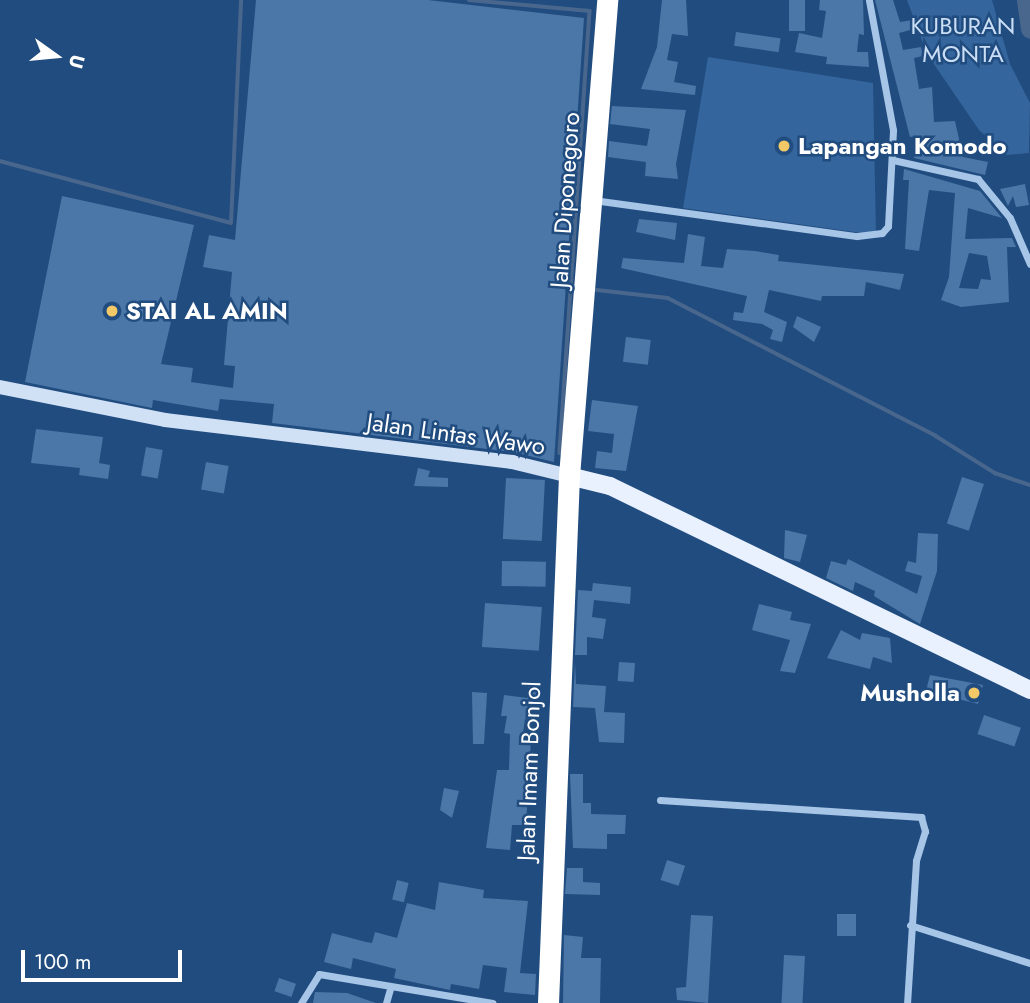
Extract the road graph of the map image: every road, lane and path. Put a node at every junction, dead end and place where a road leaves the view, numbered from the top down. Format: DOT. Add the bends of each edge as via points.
graph roads {
  1 [pos="607,0"];
  2 [pos="869,0"];
  3 [pos="893,160"];
  4 [pos="593,200"];
  5 [pos="1030,264"];
  6 [pos="0,387"];
  7 [pos="569,476"];
  8 [pos="1030,690"];
  9 [pos="660,800"];
  10 [pos="910,925"];
  11 [pos="1030,962"];
  12 [pos="390,989"];
  13 [pos="301,1003"];
  14 [pos="386,1003"];
  15 [pos="493,1003"];
  16 [pos="548,1003"];
  17 [pos="907,1003"];
  1 -- 4 [label="highway, Jalan Diponegoro"];
  2 -- 3 [label="street"];
  3 -- 4 [label="street" via="888,226 878,236"];
  3 -- 5 [label="street" via="978,179 1010,218"];
  4 -- 7 [label="highway, Jalan Diponegoro"];
  6 -- 7 [label="street, Jalan Lintas Wawo" via="165,420 512,461"];
  7 -- 8 [label="main road, Jalan Lintas Wawo" via="610,486"];
  7 -- 16 [label="highway, Jalan Imam Bonjol"];
  9 -- 10 [label="street" via="917,815 925,831 916,861"];
  10 -- 11 [label="street"];
  10 -- 17 [label="street"];
  12 -- 13 [label="street" via="318,974"];
  12 -- 14 [label="street"];
  12 -- 15 [label="street"];
}
